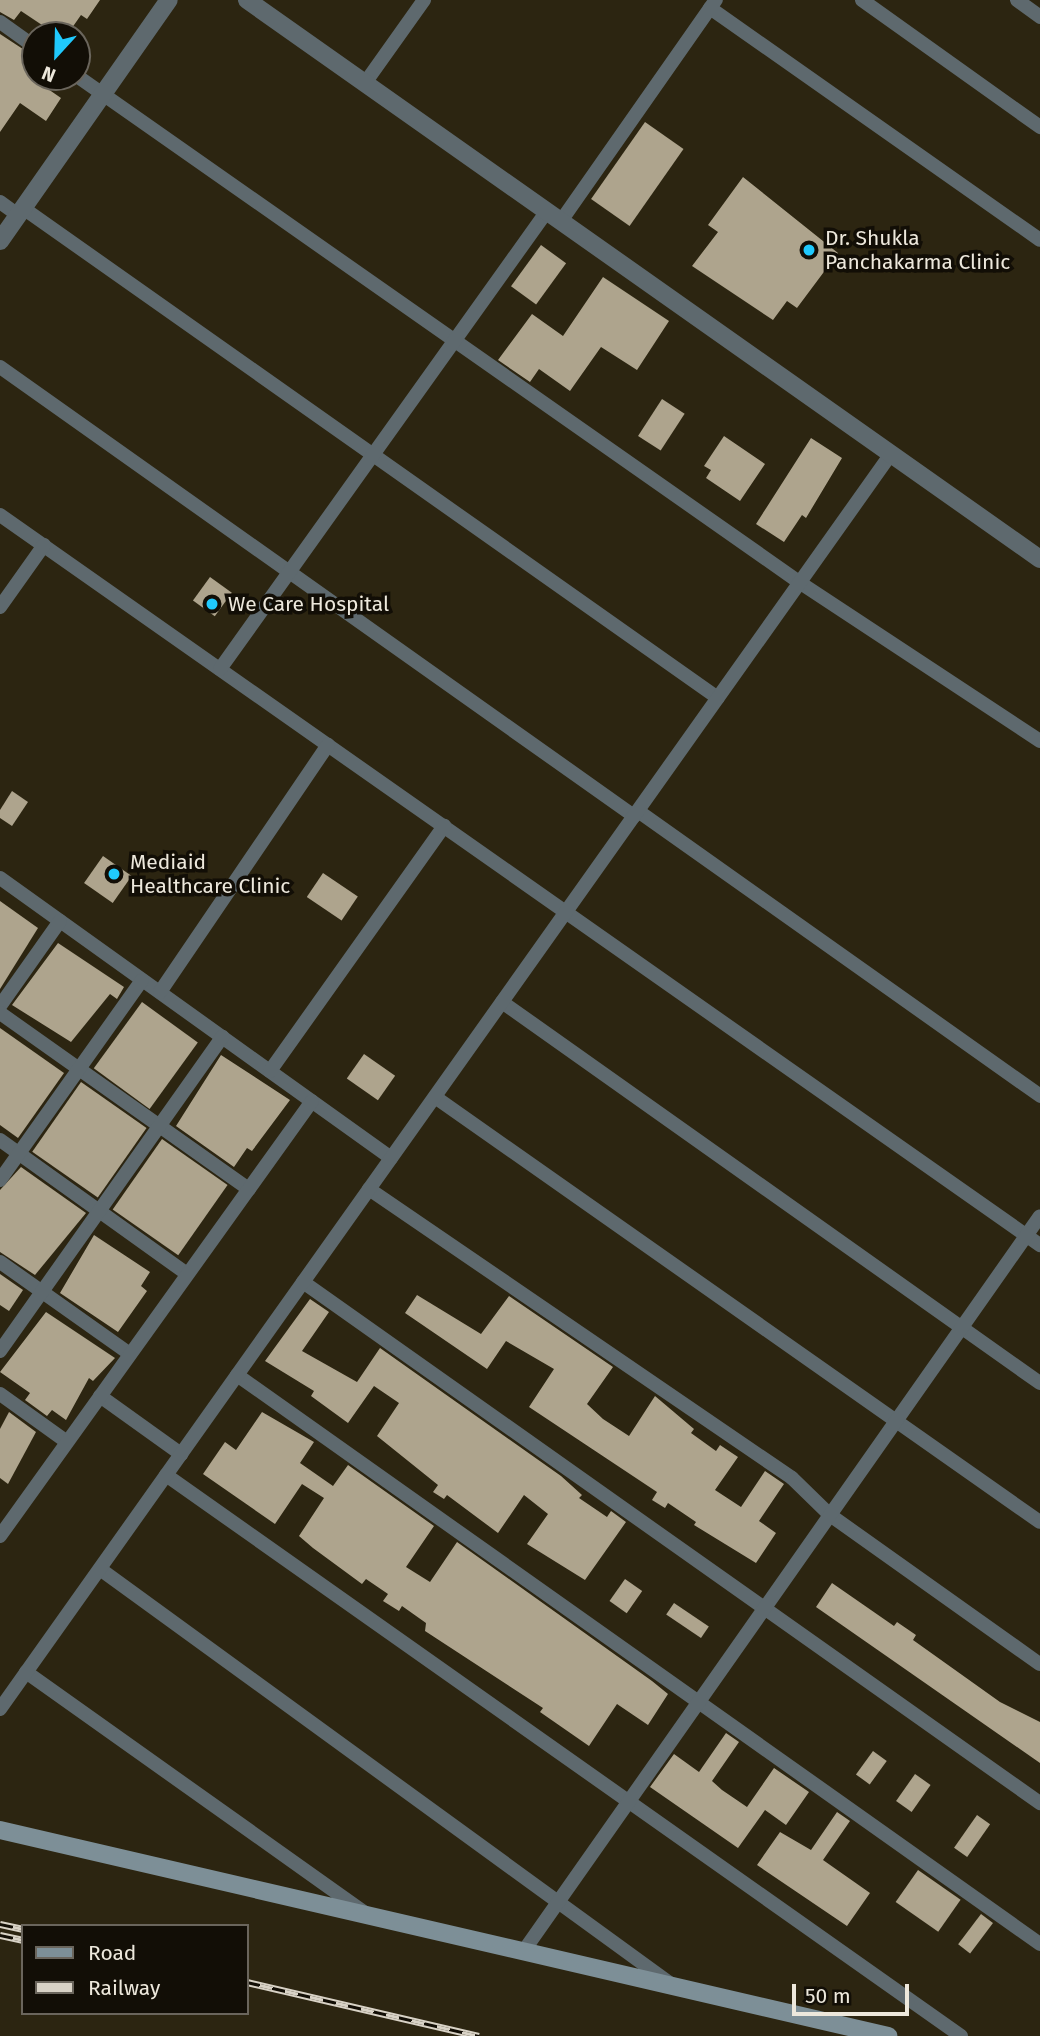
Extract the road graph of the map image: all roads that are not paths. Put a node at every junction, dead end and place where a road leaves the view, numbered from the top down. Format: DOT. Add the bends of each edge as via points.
graph roads {
  1 [pos="169,0"];
  2 [pos="247,0"];
  3 [pos="424,0"];
  4 [pos="862,0"];
  5 [pos="1017,0"];
  6 [pos="713,4"];
  7 [pos="1040,16"];
  8 [pos="0,22"];
  9 [pos="21,37"];
  10 [pos="365,83"];
  11 [pos="91,86"];
  12 [pos="103,94"];
  13 [pos="1040,127"];
  14 [pos="0,202"];
  15 [pos="21,211"];
  16 [pos="554,216"];
  17 [pos="1040,240"];
  18 [pos="0,241"];
  19 [pos="454,341"];
  20 [pos="0,367"];
  21 [pos="891,454"];
  22 [pos="373,455"];
  23 [pos="0,515"];
  24 [pos="44,545"];
  25 [pos="1040,559"];
  26 [pos="290,572"];
  27 [pos="799,582"];
  28 [pos="0,607"];
  29 [pos="220,669"];
  30 [pos="718,698"];
  31 [pos="1040,741"];
  32 [pos="328,745"];
  33 [pos="636,813"];
  34 [pos="444,826"];
  35 [pos="0,878"];
  36 [pos="566,912"];
  37 [pos="60,921"];
  38 [pos="142,980"];
  39 [pos="160,992"];
  40 [pos="502,1002"];
  41 [pos="0,1006"];
  42 [pos="0,1013"];
  43 [pos="222,1037"];
  44 [pos="79,1069"];
  45 [pos="270,1071"];
  46 [pos="1040,1096"];
  47 [pos="435,1097"];
  48 [pos="312,1101"];
  49 [pos="159,1126"];
  50 [pos="0,1140"];
  51 [pos="19,1154"];
  52 [pos="391,1158"];
  53 [pos="0,1180"];
  54 [pos="249,1189"];
  55 [pos="369,1189"];
  56 [pos="99,1211"];
  57 [pos="1040,1216"];
  58 [pos="1026,1236"];
  59 [pos="1040,1245"];
  60 [pos="0,1262"];
  61 [pos="187,1274"];
  62 [pos="303,1282"];
  63 [pos="42,1292"];
  64 [pos="962,1328"];
  65 [pos="0,1351"];
  66 [pos="130,1354"];
  67 [pos="237,1375"];
  68 [pos="1040,1383"];
  69 [pos="0,1394"];
  70 [pos="100,1396"];
  71 [pos="896,1421"];
  72 [pos="67,1442"];
  73 [pos="181,1454"];
  74 [pos="166,1475"];
  75 [pos="830,1516"];
  76 [pos="1040,1522"];
  77 [pos="3,1526"];
  78 [pos="100,1569"];
  79 [pos="765,1608"];
  80 [pos="1040,1664"];
  81 [pos="26,1672"];
  82 [pos="699,1702"];
  83 [pos="0,1709"];
  84 [pos="629,1801"];
  85 [pos="1040,1802"];
  86 [pos="0,1830"];
  87 [pos="558,1902"];
  88 [pos="369,1916"];
  89 [pos="1040,1944"];
  90 [pos="523,1952"];
  91 [pos="675,1987"];
  92 [pos="888,2036"];
  93 [pos="961,2036"];
  1 -- 12 [label="street"];
  2 -- 10 [label="street"];
  3 -- 10 [label="street"];
  4 -- 13 [label="street"];
  5 -- 7 [label="street"];
  6 -- 16 [label="street"];
  6 -- 17 [label="street"];
  8 -- 9 [label="street"];
  10 -- 16 [label="street"];
  11 -- 12 [label="street"];
  12 -- 15 [label="street"];
  12 -- 19 [label="street"];
  14 -- 15 [label="street"];
  15 -- 18 [label="street"];
  15 -- 22 [label="street"];
  16 -- 19 [label="street"];
  16 -- 21 [label="street"];
  19 -- 22 [label="street"];
  19 -- 27 [label="street"];
  20 -- 26 [label="street"];
  21 -- 25 [label="street"];
  21 -- 27 [label="street"];
  22 -- 26 [label="street"];
  22 -- 30 [label="street"];
  23 -- 24 [label="street"];
  24 -- 28 [label="street"];
  24 -- 29 [label="street"];
  26 -- 29 [label="street"];
  26 -- 33 [label="street"];
  27 -- 30 [label="street"];
  27 -- 31 [label="street"];
  29 -- 32 [label="street"];
  30 -- 33 [label="street"];
  32 -- 34 [label="street"];
  32 -- 39 [label="street"];
  33 -- 36 [label="street"];
  33 -- 46 [label="street"];
  34 -- 36 [label="street"];
  34 -- 45 [label="street"];
  35 -- 37 [label="street"];
  36 -- 40 [label="street"];
  36 -- 58 [label="street"];
  37 -- 38 [label="street"];
  37 -- 41 [label="street"];
  38 -- 39 [label="street"];
  38 -- 44 [label="street"];
  39 -- 43 [label="street"];
  40 -- 47 [label="street"];
  40 -- 64 [label="street"];
  42 -- 44 [label="street"];
  43 -- 45 [label="street"];
  43 -- 49 [label="street"];
  44 -- 49 [label="street"];
  44 -- 51 [label="street"];
  45 -- 48 [label="street"];
  47 -- 52 [label="street"];
  47 -- 71 [label="street"];
  48 -- 52 [label="street"];
  48 -- 54 [label="street"];
  49 -- 54 [label="street"];
  49 -- 56 [label="street"];
  50 -- 51 [label="street"];
  51 -- 53 [label="street"];
  51 -- 56 [label="street"];
  52 -- 55 [label="street"];
  54 -- 61 [label="street"];
  55 -- 62 [label="street"];
  55 -- 75 [label="street" via="792,1478"];
  56 -- 61 [label="street"];
  56 -- 63 [label="street"];
  57 -- 58 [label="street"];
  58 -- 59 [label="street"];
  58 -- 64 [label="street"];
  60 -- 63 [label="street"];
  61 -- 66 [label="street"];
  62 -- 67 [label="street"];
  62 -- 79 [label="street"];
  63 -- 65 [label="street"];
  63 -- 66 [label="street"];
  64 -- 68 [label="street"];
  64 -- 71 [label="street"];
  66 -- 70 [label="street"];
  67 -- 73 [label="street"];
  67 -- 82 [label="street"];
  69 -- 72 [label="street"];
  70 -- 72 [label="street"];
  70 -- 73 [label="street"];
  71 -- 75 [label="street"];
  71 -- 76 [label="street"];
  72 -- 77 [label="street"];
  73 -- 74 [label="street"];
  74 -- 78 [label="street"];
  74 -- 84 [label="street"];
  75 -- 79 [label="street"];
  75 -- 80 [label="street"];
  78 -- 81 [label="street"];
  78 -- 87 [label="street"];
  79 -- 82 [label="street"];
  79 -- 85 [label="street"];
  81 -- 83 [label="street"];
  81 -- 88 [label="street"];
  82 -- 84 [label="street"];
  82 -- 89 [label="street"];
  84 -- 87 [label="street"];
  84 -- 93 [label="street"];
  86 -- 88 [label="main road"];
  87 -- 90 [label="street"];
  87 -- 91 [label="street"];
  88 -- 90 [label="main road"];
  90 -- 91 [label="main road"];
  91 -- 92 [label="main road"];
}
